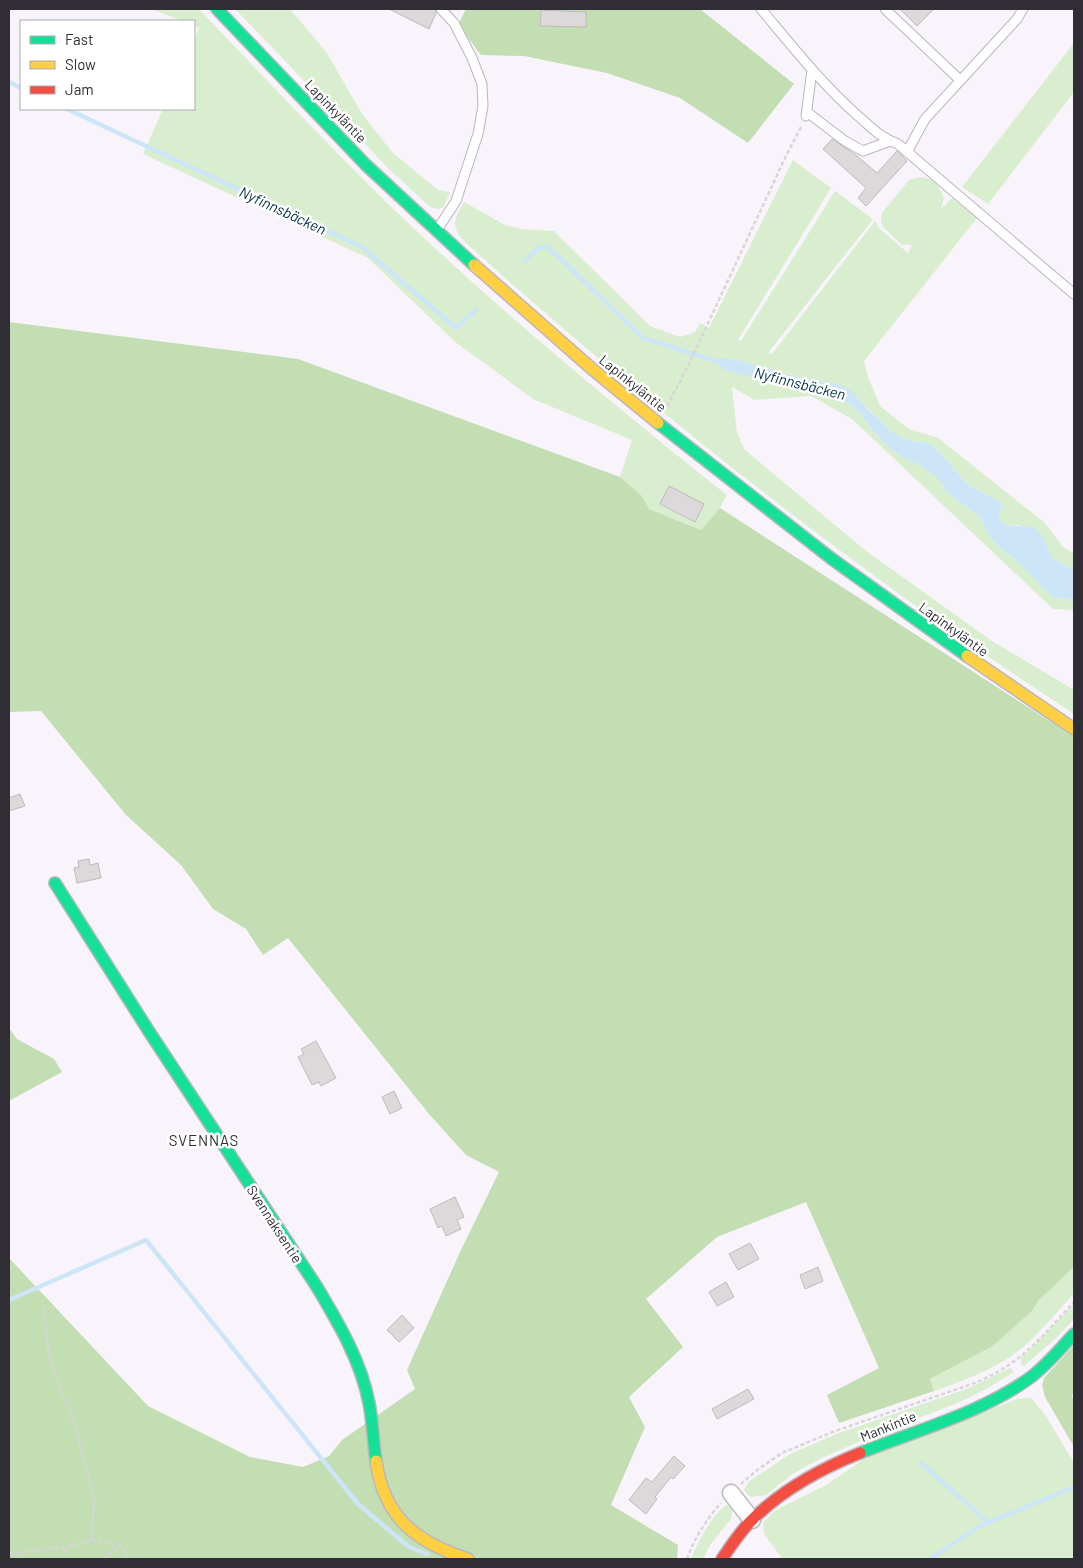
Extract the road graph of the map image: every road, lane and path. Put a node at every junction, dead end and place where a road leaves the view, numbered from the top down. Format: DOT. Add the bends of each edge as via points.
graph roads {
  1 [pos="217,9"];
  2 [pos="441,9"];
  3 [pos="761,9"];
  4 [pos="885,9"];
  5 [pos="1022,9"];
  6 [pos="812,70"];
  7 [pos="960,80"];
  8 [pos="806,115"];
  9 [pos="890,141"];
  10 [pos="907,152"];
  11 [pos="436,231"];
  12 [pos="1074,294"];
  13 [pos="655,421"];
  14 [pos="1074,729"];
  15 [pos="55,883"];
  16 [pos="1074,1302"];
  17 [pos="44,1309"];
  18 [pos="1074,1334"];
  19 [pos="731,1493"];
  20 [pos="752,1520"];
  21 [pos="92,1540"];
  22 [pos="121,1546"];
  23 [pos="66,1547"];
  24 [pos="9,1554"];
  25 [pos="63,1559"];
  26 [pos="103,1559"];
  27 [pos="129,1559"];
  28 [pos="468,1559"];
  29 [pos="688,1559"];
  30 [pos="722,1559"];
  1 -- 11 [label="street, Lapinkyläntie" via="363,161"];
  2 -- 11 [label="lane" via="454,24 472,58 482,84 483,106 478,134 456,201"];
  3 -- 6 [label="lane"];
  4 -- 7 [label="lane"];
  5 -- 7 [label="lane"];
  6 -- 8 [label="lane"];
  6 -- 9 [label="lane" via="839,99"];
  7 -- 10 [label="lane" via="925,119"];
  8 -- 9 [label="lane" via="864,150"];
  8 -- 13 [label="path" via="688,366"];
  9 -- 10 [label="lane"];
  10 -- 12 [label="lane"];
  11 -- 13 [label="street, Lapinkyläntie" via="519,307"];
  13 -- 14 [label="street, Lapinkyläntie" via="839,564"];
  15 -- 28 [label="street, Svennaksentie" via="338,1324 358,1362 368,1396 378,1474 395,1515 420,1537"];
  16 -- 19 [label="path" via="1039,1339 995,1373 782,1453"];
  17 -- 21 [label="path" via="49,1357 76,1429 94,1497"];
  18 -- 20 [label="street, Mankintie" via="1027,1380 1000,1396 819,1472 791,1488"];
  19 -- 20 [label="street"];
  19 -- 29 [label="path" via="708,1518"];
  20 -- 30 [label="street, Mankintie"];
  21 -- 22 [label="path"];
  21 -- 23 [label="path"];
  22 -- 26 [label="path"];
  22 -- 27 [label="path"];
  23 -- 24 [label="path"];
  23 -- 25 [label="path"];
}
